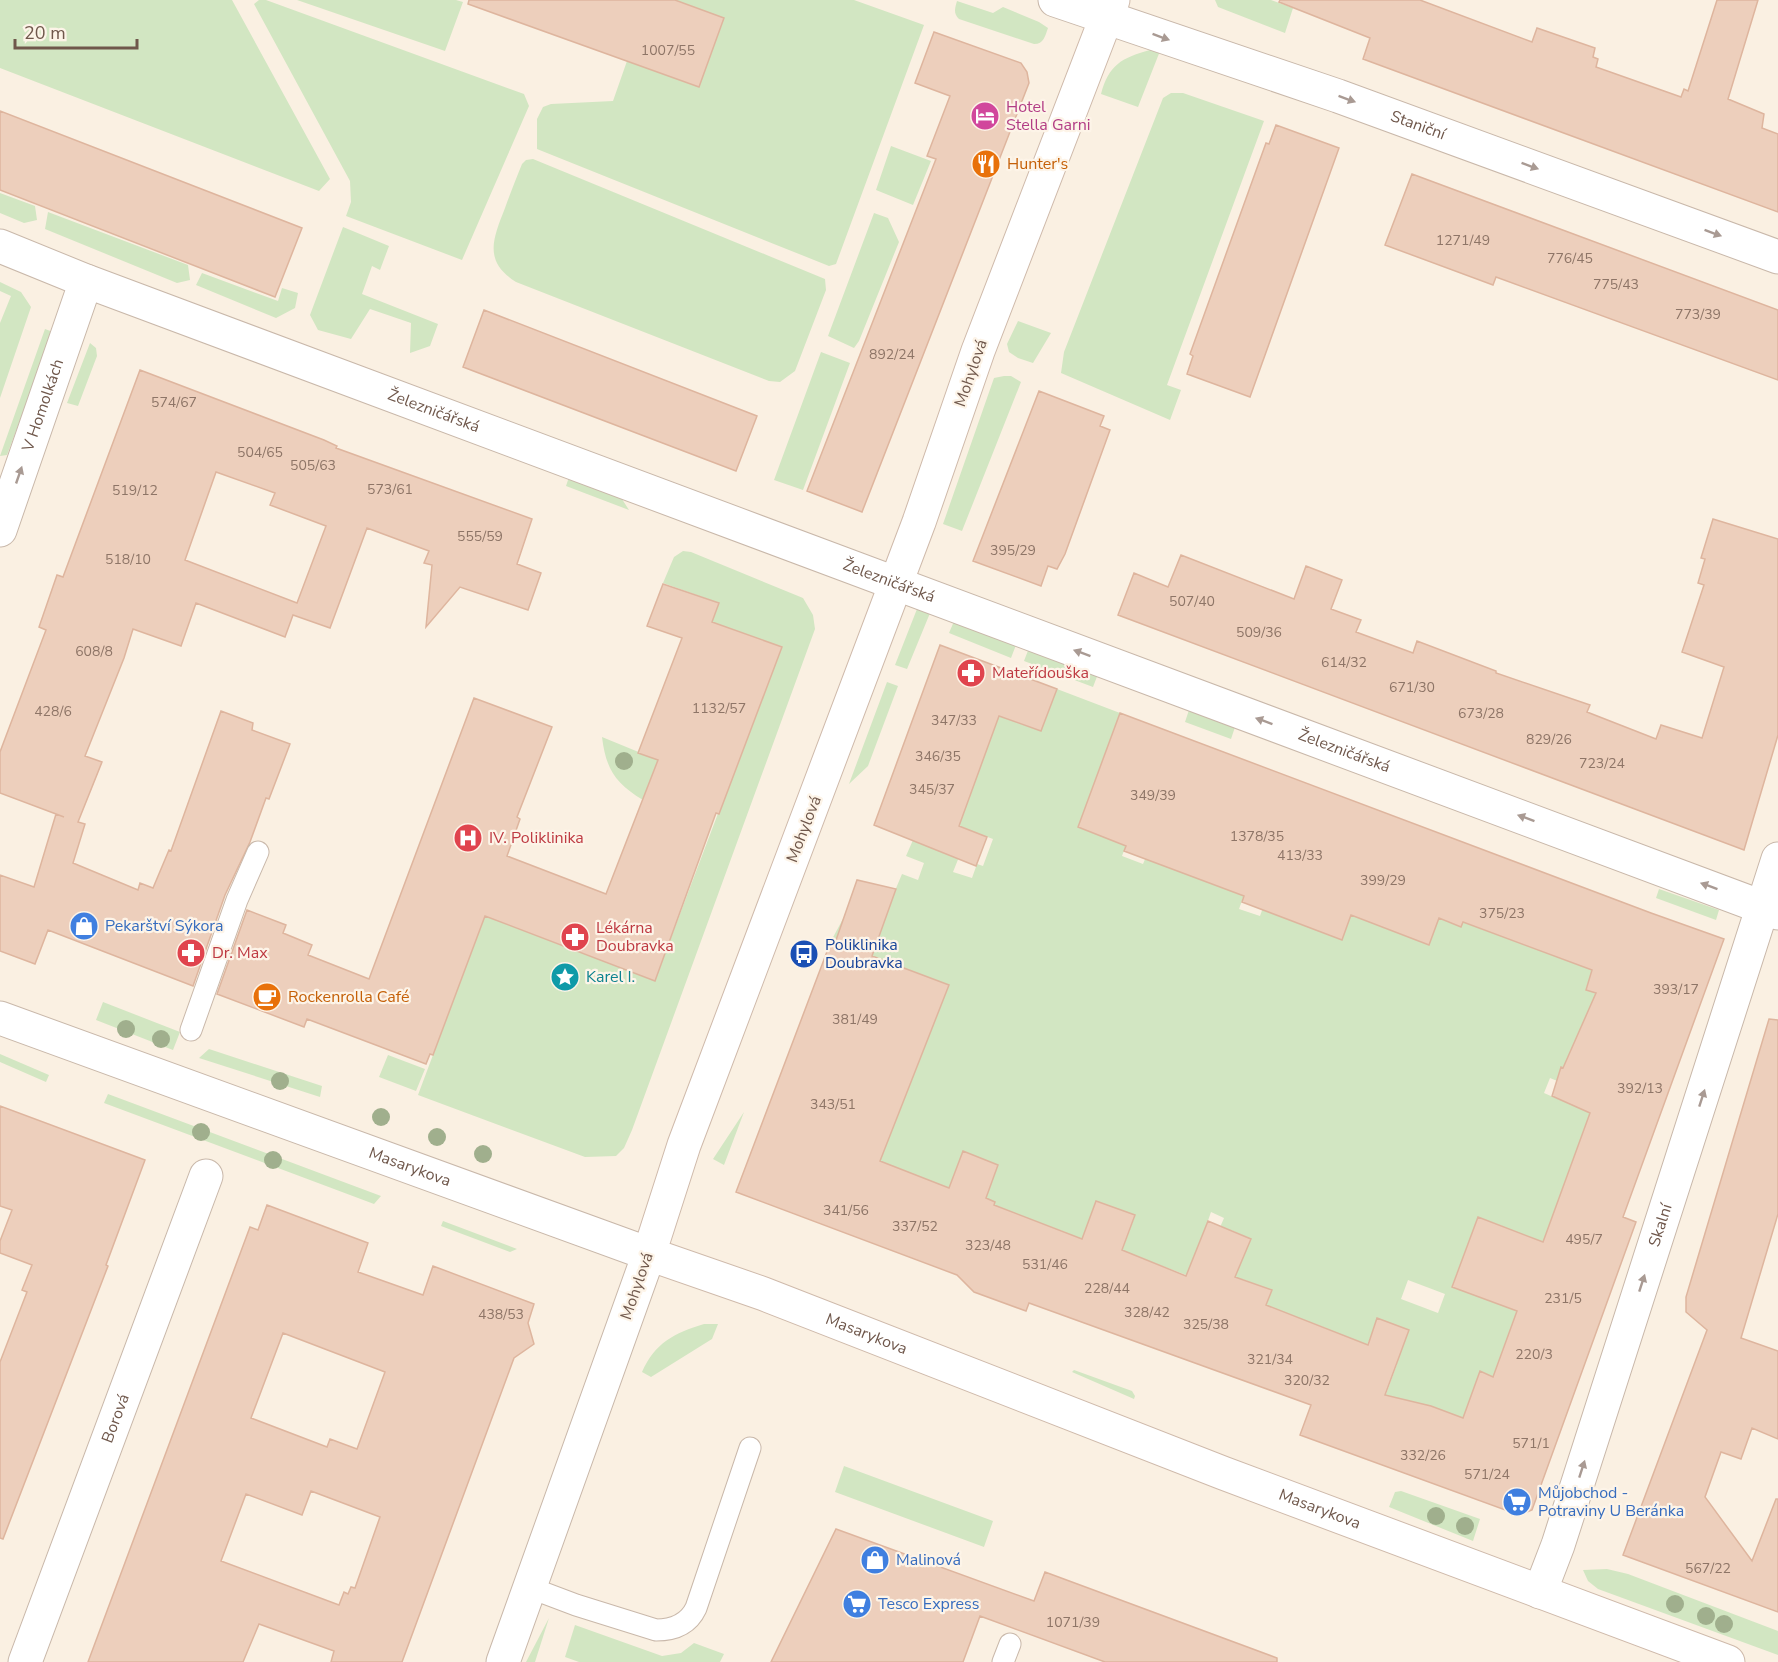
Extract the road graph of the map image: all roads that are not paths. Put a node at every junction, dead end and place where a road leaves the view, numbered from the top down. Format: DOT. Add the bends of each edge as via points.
graph roads {
  1 [pos="1055,0"];
  2 [pos="1109,9"];
  3 [pos="0,246"];
  4 [pos="1778,257"];
  5 [pos="86,281"];
  6 [pos="0,530"];
  7 [pos="896,585"];
  8 [pos="258,852"];
  9 [pos="1778,859"];
  10 [pos="1771,910"];
  11 [pos="0,1017"];
  12 [pos="191,1030"];
  13 [pos="206,1176"];
  14 [pos="649,1254"];
  15 [pos="750,1448"];
  16 [pos="531,1588"];
  17 [pos="1540,1592"];
  18 [pos="25,1662"];
  19 [pos="503,1662"];
  20 [pos="1728,1662"];
  1 -- 2 [label="street, Staniční"];
  2 -- 4 [label="street, Staniční, one-way"];
  2 -- 7 [label="street, Mohylová" via="978,351"];
  3 -- 5 [label="street, Železničářská"];
  6 -- 5 [label="street, V Homolkách, one-way"];
  5 -- 7 [label="street, Železničářská"];
  10 -- 7 [label="street, Železničářská, one-way"];
  7 -- 14 [label="street, Mohylová" via="684,1145"];
  8 -- 12 [label="lane"];
  9 -- 10 [label="street, Skalní"];
  17 -- 10 [label="street, Skalní, one-way"];
  11 -- 14 [label="street, Masarykova"];
  13 -- 18 [label="street, Borová"];
  14 -- 16 [label="street, Mohylová"];
  14 -- 17 [label="street, Masarykova" via="764,1294"];
  15 -- 16 [label="lane" via="696,1608 681,1625 656,1630"];
  16 -- 19 [label="street, Mohylová"];
  17 -- 20 [label="street, Masarykova"];
}
